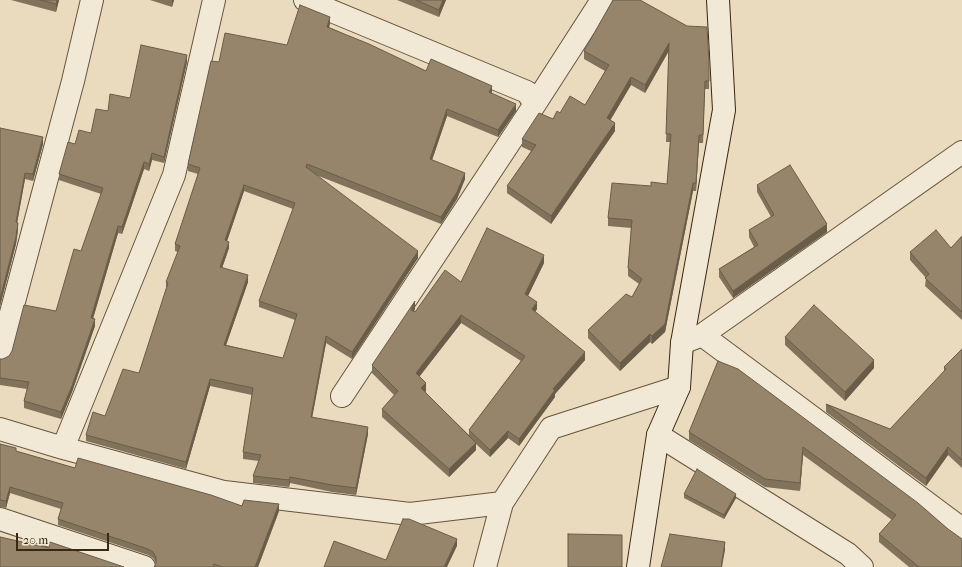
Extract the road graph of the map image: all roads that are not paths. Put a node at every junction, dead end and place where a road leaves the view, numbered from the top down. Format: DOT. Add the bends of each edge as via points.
graph roads {
  1 [pos="92,0"];
  2 [pos="214,0"];
  3 [pos="305,0"];
  4 [pos="602,0"];
  5 [pos="718,0"];
  6 [pos="535,104"];
  7 [pos="962,152"];
  8 [pos="702,334"];
  9 [pos="682,343"];
  10 [pos="0,354"];
  11 [pos="679,387"];
  12 [pos="342,396"];
  13 [pos="0,429"];
  14 [pos="658,435"];
  15 [pos="63,448"];
  16 [pos="502,503"];
  17 [pos="0,519"];
  18 [pos="962,529"];
  19 [pos="144,567"];
  20 [pos="485,567"];
  21 [pos="638,567"];
  22 [pos="862,567"];
  1 -- 10 [label="street"];
  2 -- 15 [label="street" via="174,175"];
  3 -- 6 [label="street" via="527,92"];
  4 -- 6 [label="street"];
  5 -- 9 [label="street" via="724,110"];
  6 -- 12 [label="street"];
  7 -- 8 [label="street"];
  8 -- 9 [label="street"];
  8 -- 18 [label="street"];
  9 -- 11 [label="street"];
  11 -- 14 [label="street"];
  11 -- 16 [label="street" via="550,428"];
  13 -- 15 [label="street"];
  14 -- 21 [label="street"];
  14 -- 22 [label="street" via="848,554"];
  15 -- 16 [label="street" via="224,492 410,514"];
  16 -- 20 [label="street"];
  17 -- 19 [label="street"];
}
